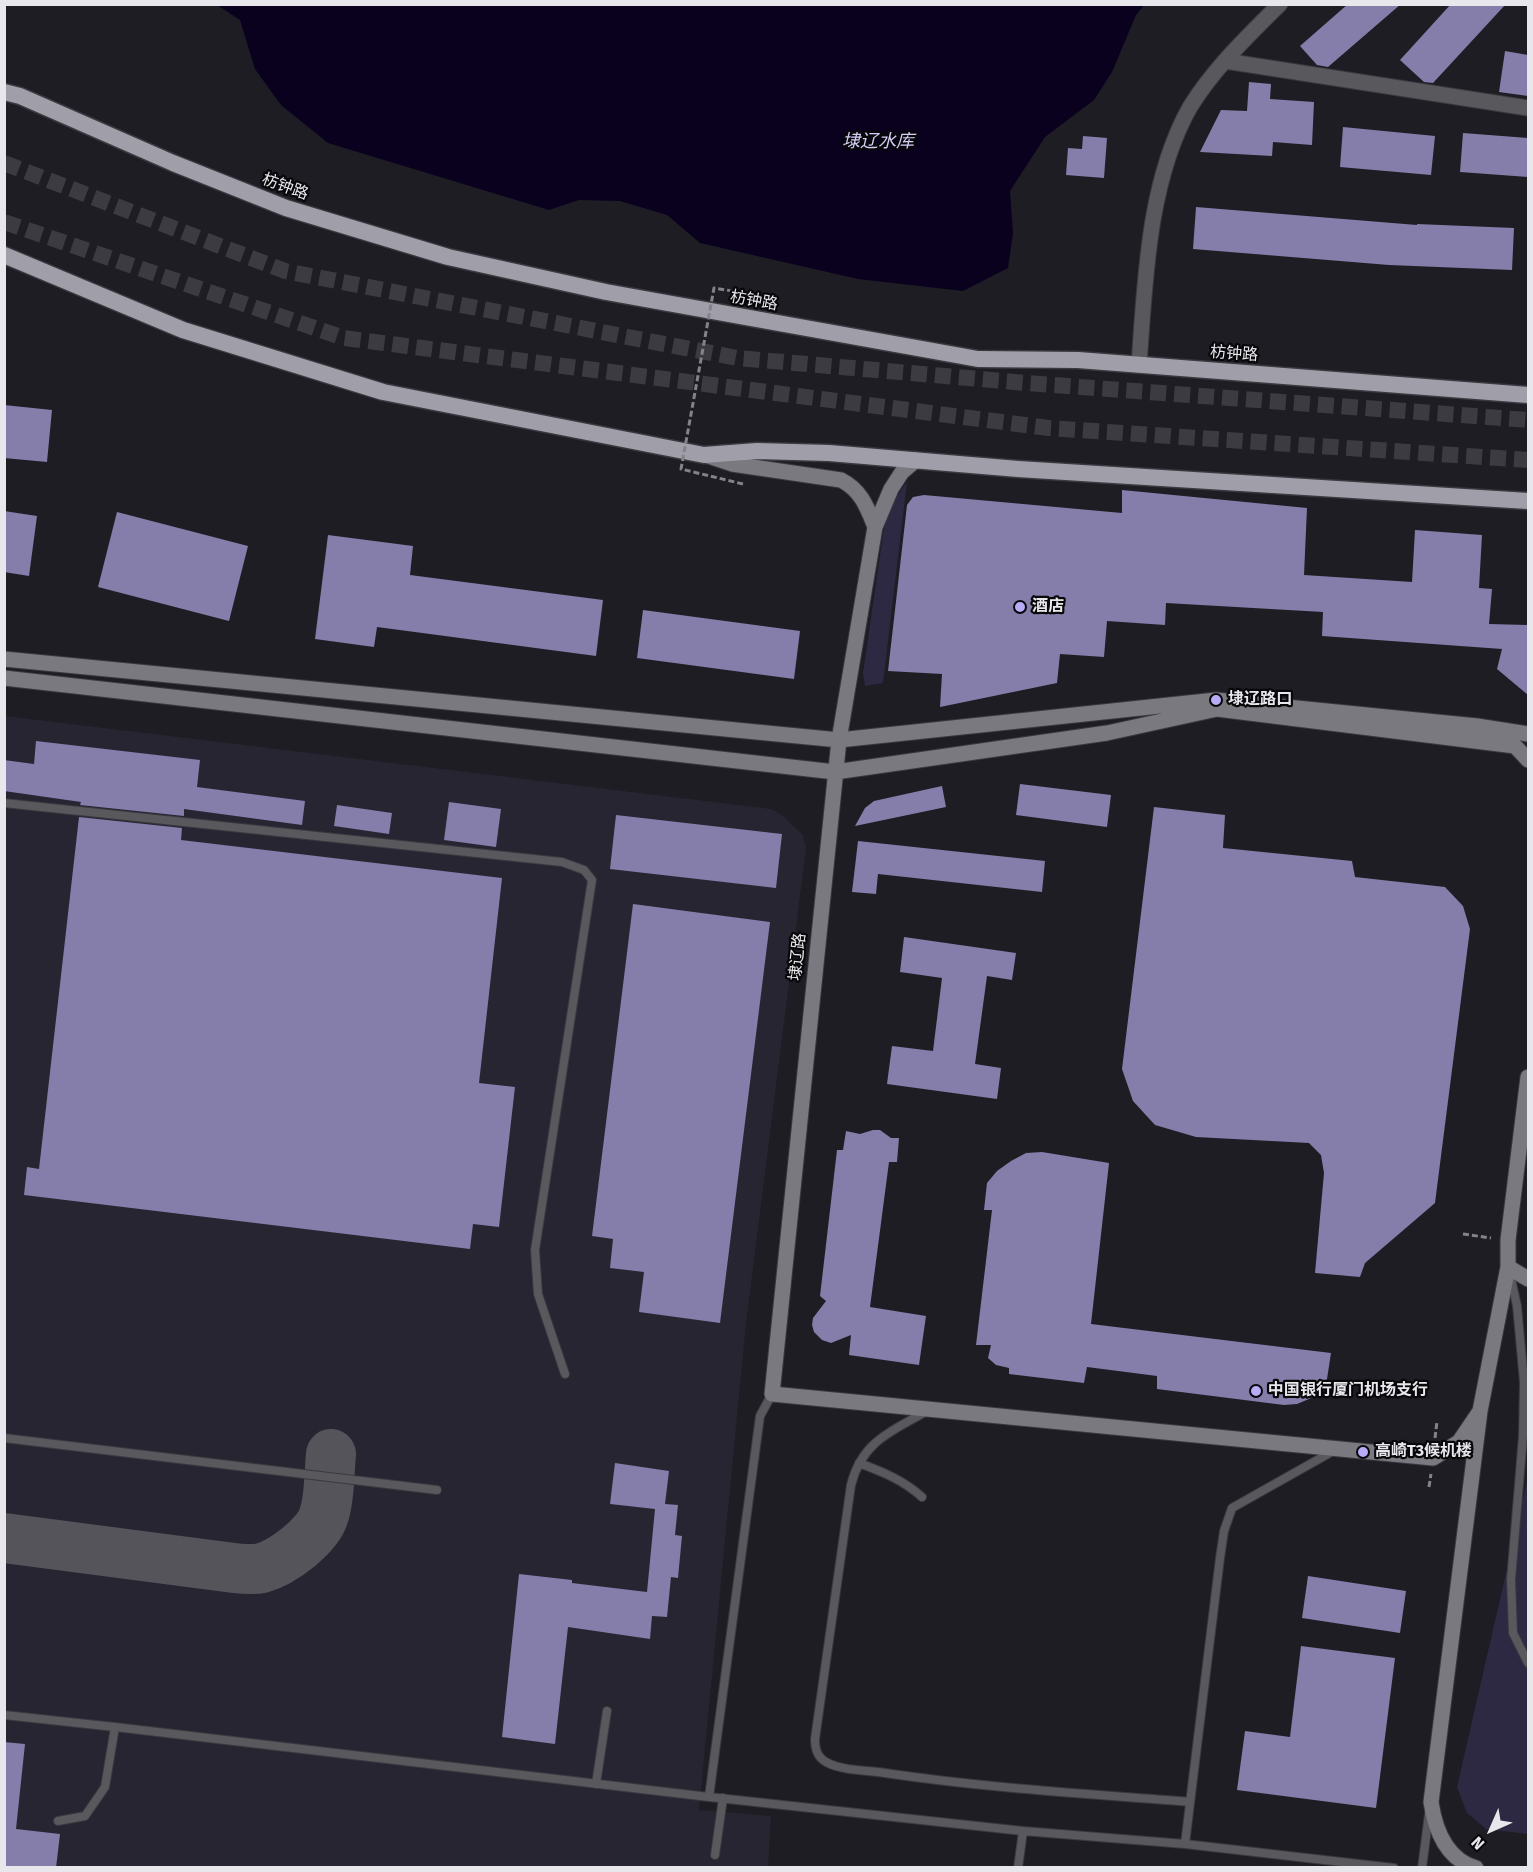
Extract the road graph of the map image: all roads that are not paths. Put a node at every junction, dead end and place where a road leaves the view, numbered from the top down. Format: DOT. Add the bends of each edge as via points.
graph roads {
  1 [pos="1280,4"];
  2 [pos="1225,61"];
  3 [pos="4,92"];
  4 [pos="1528,108"];
  5 [pos="4,255"];
  6 [pos="1139,365"];
  7 [pos="1528,394"];
  8 [pos="704,455"];
  9 [pos="916,460"];
  10 [pos="1528,501"];
  11 [pos="875,527"];
  12 [pos="4,659"];
  13 [pos="4,678"];
  14 [pos="1528,734"];
  15 [pos="839,740"];
  16 [pos="1528,760"];
  17 [pos="835,772"];
  18 [pos="4,803"];
  19 [pos="1528,1077"];
  20 [pos="1508,1267"];
  21 [pos="1528,1279"];
  22 [pos="565,1374"];
  23 [pos="772,1394"];
  24 [pos="932,1409"];
  25 [pos="1480,1411"];
  26 [pos="4,1438"];
  27 [pos="1338,1448"];
  28 [pos="859,1463"];
  29 [pos="437,1490"];
  30 [pos="922,1497"];
  31 [pos="1528,1663"];
  32 [pos="607,1711"];
  33 [pos="4,1715"];
  34 [pos="114,1727"];
  35 [pos="596,1784"];
  36 [pos="709,1797"];
  37 [pos="723,1798"];
  38 [pos="1190,1802"];
  39 [pos="1431,1802"];
  40 [pos="58,1821"];
  41 [pos="1023,1831"];
  42 [pos="1185,1844"];
  43 [pos="715,1855"];
  44 [pos="1018,1868"];
  45 [pos="1394,1868"];
  46 [pos="1422,1868"];
  47 [pos="1476,1868"];
  1 -- 2 [label="street"];
  2 -- 4 [label="street"];
  2 -- 6 [label="street" via="1190,108 1171,151 1148,246"];
  3 -- 6 [label="highway, 枋钟路" via="286,208 448,257 606,292 978,359"];
  5 -- 8 [label="highway" via="183,330 383,393"];
  6 -- 7 [label="highway, 枋钟路"];
  8 -- 9 [label="highway" via="757,451"];
  8 -- 11 [label="main road" via="732,464 842,480 862,498"];
  9 -- 10 [label="highway"];
  9 -- 11 [label="main road, 埭辽路" via="891,489"];
  11 -- 15 [label="main road, 埭辽路"];
  12 -- 15 [label="main road"];
  13 -- 17 [label="main road"];
  14 -- 15 [label="main road" via="1216,700"];
  15 -- 17 [label="main road, 埭辽路"];
  16 -- 17 [label="main road" via="1515,746 1217,710 1107,733"];
  17 -- 23 [label="main road, 埭辽路"];
  18 -- 22 [label="lane" via="562,862 584,870 592,880 535,1250 538,1294"];
  19 -- 20 [label="main road"];
  20 -- 21 [label="main road"];
  20 -- 25 [label="main road"];
  20 -- 31 [label="lane" via="1517,1306 1524,1382 1512,1580 1514,1633"];
  23 -- 24 [label="main road"];
  23 -- 36 [label="lane" via="760,1416"];
  24 -- 27 [label="main road"];
  24 -- 28 [label="lane" via="874,1444"];
  25 -- 27 [label="main road" via="1459,1442 1432,1458"];
  25 -- 39 [label="main road"];
  26 -- 29 [label="lane"];
  27 -- 38 [label="lane" via="1232,1508 1220,1558"];
  28 -- 30 [label="lane" via="893,1476"];
  28 -- 38 [label="lane" via="851,1485 815,1739 821,1757 837,1766 901,1776"];
  32 -- 35 [label="lane"];
  33 -- 34 [label="lane"];
  34 -- 35 [label="lane"];
  34 -- 40 [label="lane" via="105,1787 96,1804 85,1816"];
  35 -- 36 [label="lane"];
  36 -- 37 [label="lane"];
  37 -- 41 [label="lane"];
  37 -- 43 [label="lane"];
  38 -- 42 [label="lane"];
  39 -- 46 [label="lane"];
  39 -- 47 [label="main road" via="1442,1838 1462,1862"];
  41 -- 42 [label="lane"];
  41 -- 44 [label="lane"];
  42 -- 45 [label="lane"];
}
